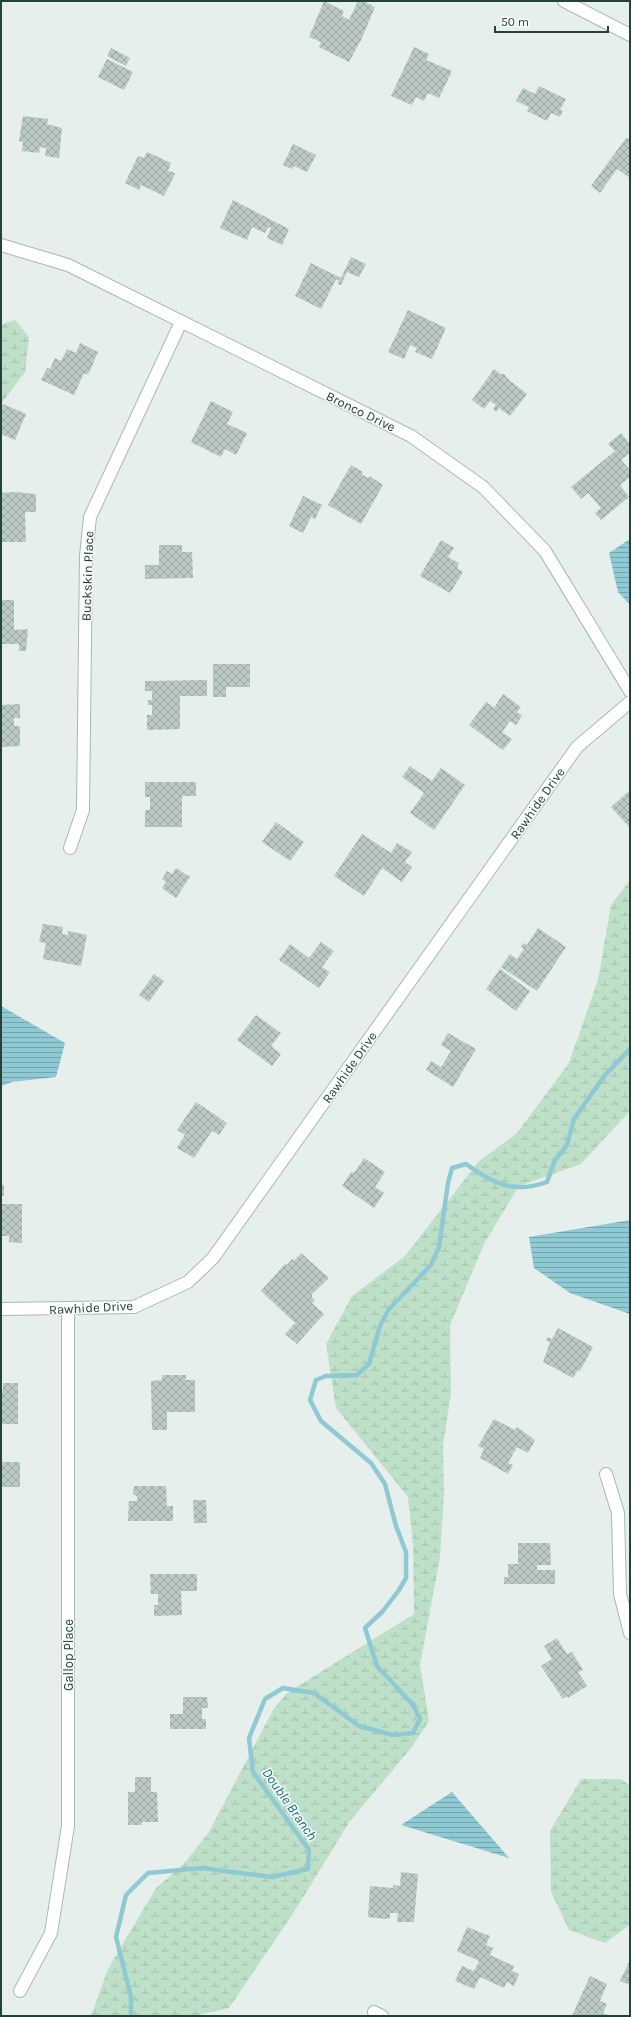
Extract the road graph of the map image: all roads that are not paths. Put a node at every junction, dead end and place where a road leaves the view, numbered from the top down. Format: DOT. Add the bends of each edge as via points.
graph roads {
  1 [pos="564,1"];
  2 [pos="630,35"];
  3 [pos="1,245"];
  4 [pos="181,322"];
  5 [pos="630,692"];
  6 [pos="630,702"];
  7 [pos="70,848"];
  8 [pos="1,1309"];
  9 [pos="68,1309"];
  10 [pos="606,1474"];
  11 [pos="630,1633"];
  12 [pos="20,1991"];
  1 -- 2 [label="street"];
  3 -- 4 [label="street, Bronco Drive" via="68,265"];
  4 -- 5 [label="street, Bronco Drive" via="411,436 483,487 545,551"];
  4 -- 7 [label="street, Buckskin Place" via="90,517 86,556 83,810"];
  6 -- 9 [label="street, Rawhide Drive" via="577,747 213,1258 188,1282 134,1307"];
  8 -- 9 [label="street, Rawhide Drive"];
  9 -- 12 [label="street, Gallop Place" via="68,1826 51,1933"];
  10 -- 11 [label="street" via="618,1513 620,1594"];
}
